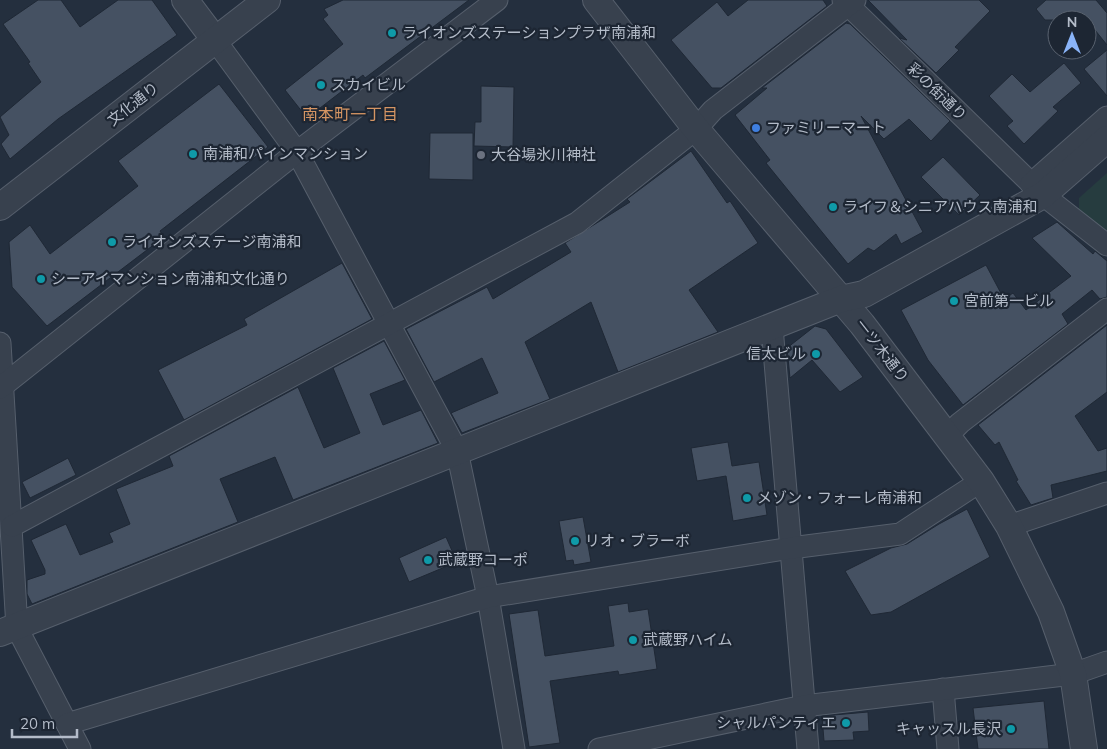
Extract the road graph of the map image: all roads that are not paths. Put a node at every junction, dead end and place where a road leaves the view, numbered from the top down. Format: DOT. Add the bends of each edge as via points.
graph roads {
  1 [pos="185,0"];
  2 [pos="267,0"];
  3 [pos="497,0"];
  4 [pos="596,0"];
  5 [pos="849,2"];
  6 [pos="215,40"];
  7 [pos="1107,118"];
  8 [pos="696,129"];
  9 [pos="1107,139"];
  10 [pos="297,152"];
  11 [pos="1037,189"];
  12 [pos="0,207"];
  13 [pos="1107,245"];
  14 [pos="841,299"];
  15 [pos="1107,309"];
  16 [pos="389,325"];
  17 [pos="772,327"];
  18 [pos="0,343"];
  19 [pos="2,386"];
  20 [pos="947,436"];
  21 [pos="458,452"];
  22 [pos="981,481"];
  23 [pos="1107,493"];
  24 [pos="12,526"];
  25 [pos="1009,526"];
  26 [pos="790,548"];
  27 [pos="488,597"];
  28 [pos="9,630"];
  29 [pos="1107,662"];
  30 [pos="1073,674"];
  31 [pos="943,689"];
  32 [pos="804,706"];
  33 [pos="67,724"];
  34 [pos="80,749"];
  35 [pos="514,749"];
  36 [pos="599,749"];
  37 [pos="808,749"];
  38 [pos="948,749"];
  39 [pos="1084,749"];
  1 -- 6 [label="street"];
  2 -- 6 [label="street, 文化通り"];
  3 -- 10 [label="street"];
  4 -- 8 [label="street, 一ツ木通り"];
  5 -- 8 [label="street" via="713,110"];
  5 -- 11 [label="street, 彩の街通り"];
  6 -- 10 [label="street"];
  6 -- 12 [label="street, 文化通り"];
  7 -- 11 [label="street"];
  8 -- 14 [label="street, 一ツ木通り"];
  8 -- 16 [label="street" via="576,223"];
  9 -- 11 [label="street"];
  10 -- 16 [label="street"];
  10 -- 19 [label="street"];
  11 -- 13 [label="street, 彩の街通り"];
  11 -- 14 [label="street" via="869,291"];
  14 -- 17 [label="street"];
  14 -- 20 [label="street, 一ツ木通り"];
  15 -- 20 [label="street" via="960,422"];
  16 -- 21 [label="street"];
  16 -- 24 [label="street"];
  17 -- 21 [label="street"];
  17 -- 26 [label="street"];
  18 -- 19 [label="street"];
  19 -- 24 [label="street"];
  20 -- 22 [label="street, 一ツ木通り"];
  21 -- 27 [label="street"];
  21 -- 28 [label="street"];
  22 -- 25 [label="street, 一ツ木通り"];
  22 -- 26 [label="street" via="900,534"];
  23 -- 25 [label="street"];
  24 -- 28 [label="street"];
  25 -- 30 [label="street, 一ツ木通り" via="1050,612"];
  26 -- 27 [label="street"];
  26 -- 32 [label="street"];
  27 -- 33 [label="street"];
  27 -- 35 [label="street"];
  28 -- 33 [label="street"];
  29 -- 30 [label="street"];
  30 -- 31 [label="street"];
  30 -- 39 [label="street, 一ツ木通り"];
  31 -- 32 [label="street"];
  31 -- 38 [label="street"];
  32 -- 36 [label="street"];
  32 -- 37 [label="street"];
  33 -- 34 [label="street"];
}
